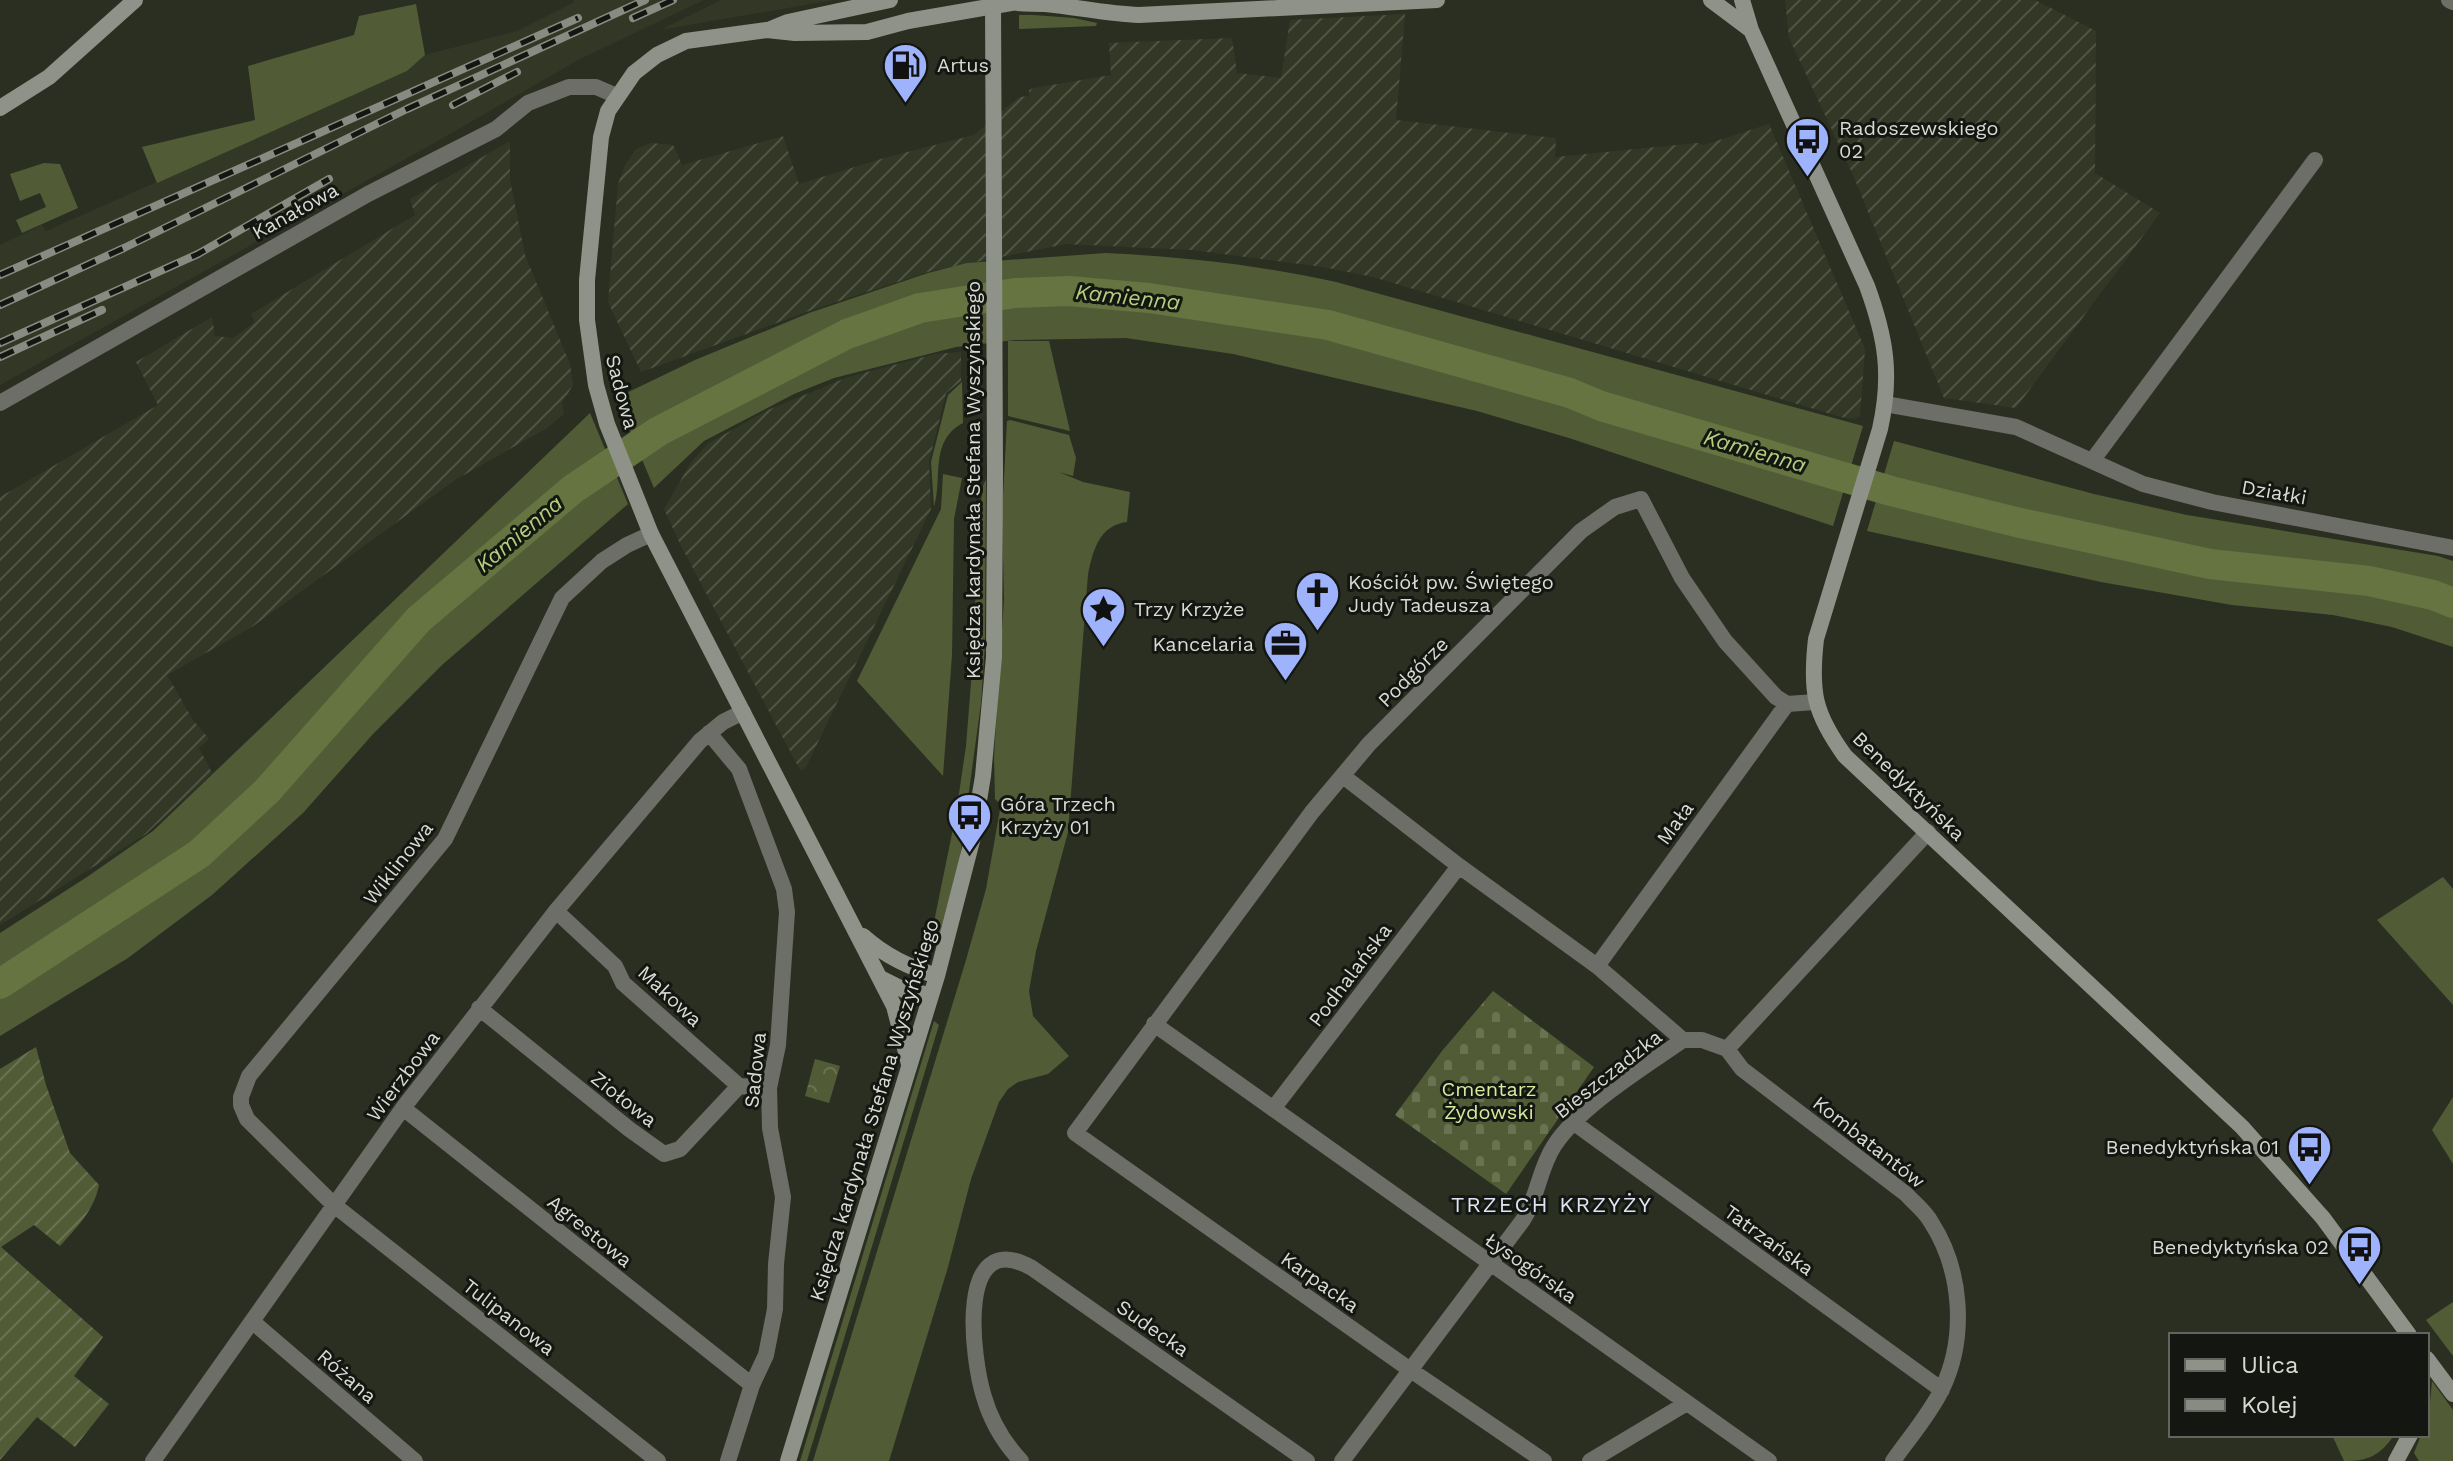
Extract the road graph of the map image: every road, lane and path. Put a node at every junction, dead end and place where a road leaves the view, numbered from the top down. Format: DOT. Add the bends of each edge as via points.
graph roads {
  1 [pos="135,0"];
  2 [pos="890,0"];
  3 [pos="993,0"];
  4 [pos="1437,0"];
  5 [pos="1711,0"];
  6 [pos="1742,0"];
  7 [pos="1006,2"];
  8 [pos="1139,7"];
  9 [pos="767,30"];
  10 [pos="1751,30"];
  11 [pos="617,96"];
  12 [pos="0,108"];
  13 [pos="2312,164"];
  14 [pos="0,403"];
  15 [pos="1885,404"];
  16 [pos="2092,461"];
  17 [pos="651,534"];
  18 [pos="2453,548"];
  19 [pos="1815,702"];
  20 [pos="1787,704"];
  21 [pos="743,712"];
  22 [pos="709,733"];
  23 [pos="1343,776"];
  24 [pos="1928,832"];
  25 [pos="1459,866"];
  26 [pos="556,911"];
  27 [pos="854,927"];
  28 [pos="1597,966"];
  29 [pos="937,976"];
  30 [pos="880,978"];
  31 [pos="931,995"];
  32 [pos="479,1008"];
  33 [pos="1154,1024"];
  34 [pos="1683,1040"];
  35 [pos="1727,1049"];
  36 [pos="909,1064"];
  37 [pos="739,1086"];
  38 [pos="769,1088"];
  39 [pos="403,1108"];
  40 [pos="1273,1109"];
  41 [pos="1573,1122"];
  42 [pos="1075,1133"];
  43 [pos="334,1205"];
  44 [pos="1490,1264"];
  45 [pos="253,1322"];
  46 [pos="2408,1333"];
  47 [pos="2429,1362"];
  48 [pos="1409,1369"];
  49 [pos="752,1385"];
  50 [pos="1942,1390"];
  51 [pos="2453,1394"];
  52 [pos="1687,1403"];
  53 [pos="2409,1437"];
  54 [pos="162,1458"];
  55 [pos="415,1461"];
  56 [pos="658,1461"];
  57 [pos="728,1461"];
  58 [pos="788,1461"];
  59 [pos="1021,1461"];
  60 [pos="1307,1461"];
  61 [pos="1342,1461"];
  62 [pos="1544,1461"];
  63 [pos="1590,1461"];
  64 [pos="1769,1461"];
  65 [pos="1893,1461"];
  66 [pos="2396,1461"];
  1 -- 12 [label="street" via="49,77"];
  2 -- 9 [label="street"];
  3 -- 29 [label="street, Księdza kardynała Stefana Wyszyńskiego, bridge" via="994,657 983,776 963,882"];
  4 -- 8 [label="street"];
  5 -- 10 [label="street, Benedyktyńska"];
  6 -- 10 [label="street, Benedyktyńska"];
  7 -- 8 [label="street" via="1105,14"];
  7 -- 9 [label="street" via="867,32"];
  9 -- 11 [label="street, Sadowa" via="704,37 662,51 641,66"];
  10 -- 15 [label="street, Benedyktyńska" via="1881,323 1888,362"];
  11 -- 14 [label="street, Kanałowa" via="585,86 548,93 496,129 241,264"];
  11 -- 17 [label="street, Sadowa" via="601,137 587,280 588,333 601,403"];
  13 -- 16 [label="street"];
  15 -- 16 [label="street, Działki" via="2016,427"];
  15 -- 19 [label="street, Benedyktyńska" via="1816,639"];
  16 -- 18 [label="street, Działki" via="2143,484 2212,502"];
  17 -- 21 [label="street, Sadowa"];
  17 -- 43 [label="street, Wiklinowa" via="602,561 562,598 445,839 243,1088 241,1105 247,1119"];
  19 -- 20 [label="street"];
  19 -- 24 [label="street, Benedyktyńska" via="1845,756"];
  20 -- 23 [label="street, Podgórze" via="1725,641 1682,578 1641,499 1615,507 1581,531"];
  20 -- 28 [label="street, Mała"];
  21 -- 22 [label="street"];
  21 -- 27 [label="street, Sadowa"];
  22 -- 26 [label="street, Wierzbowa"];
  22 -- 38 [label="street, Sadowa" via="739,769 785,898 778,1045"];
  23 -- 25 [label="street"];
  23 -- 33 [label="street, Podgórze"];
  24 -- 35 [label="street"];
  24 -- 46 [label="street, Benedyktyńska" via="2242,1127 2323,1218"];
  25 -- 28 [label="street"];
  25 -- 40 [label="street, Podhalańska"];
  26 -- 32 [label="street, Wierzbowa"];
  26 -- 37 [label="street, Makowa" via="615,966 623,983"];
  27 -- 29 [label="street, Sadowa" via="876,948"];
  27 -- 30 [label="street, Sadowa"];
  28 -- 34 [label="street"];
  29 -- 31 [label="street, Księdza kardynała Stefana Wyszyńskiego"];
  30 -- 31 [label="street"];
  30 -- 36 [label="street, Sadowa" via="894,1006"];
  31 -- 36 [label="street, Księdza kardynała Stefana Wyszyńskiego"];
  32 -- 37 [label="street, Ziołowa" via="660,1153 680,1149"];
  32 -- 39 [label="street, Wierzbowa"];
  33 -- 40 [label="street, Łysogórska"];
  33 -- 42 [label="street, Podgórze"];
  34 -- 35 [label="street, Bieszczadzka"];
  34 -- 41 [label="street, Bieszczadzka"];
  35 -- 50 [label="street, Kombatantów" via="1742,1069 1906,1194 1930,1219 1944,1244 1959,1313"];
  36 -- 58 [label="street, Księdza kardynała Stefana Wyszyńskiego"];
  37 -- 38 [label="street"];
  38 -- 49 [label="street, Sadowa" via="770,1128 783,1197 775,1309 766,1355"];
  39 -- 43 [label="street, Wierzbowa"];
  39 -- 49 [label="street, Agrestowa"];
  40 -- 44 [label="street, Łysogórska"];
  41 -- 44 [label="street, Bieszczadzka" via="1553,1147 1533,1204"];
  41 -- 50 [label="street, Tatrzańska"];
  42 -- 48 [label="street, Karpacka"];
  43 -- 45 [label="street, Wierzbowa"];
  43 -- 56 [label="street, Tulipanowa"];
  44 -- 48 [label="street, Bieszczadzka"];
  44 -- 52 [label="street, Łysogórska"];
  45 -- 54 [label="street, Wierzbowa"];
  45 -- 55 [label="street, Różana"];
  47 -- 51 [label="street"];
  48 -- 61 [label="street, Bieszczadzka"];
  48 -- 62 [label="street, Karpacka"];
  49 -- 57 [label="street, Sadowa"];
  50 -- 65 [label="street, Kombatantów"];
  52 -- 63 [label="street"];
  52 -- 64 [label="street, Łysogórska"];
  53 -- 66 [label="street"];
  59 -- 60 [label="street, Sudecka" via="994,1421 979,1381 972,1325 986,1269 1007,1259 1020,1261"];
}
